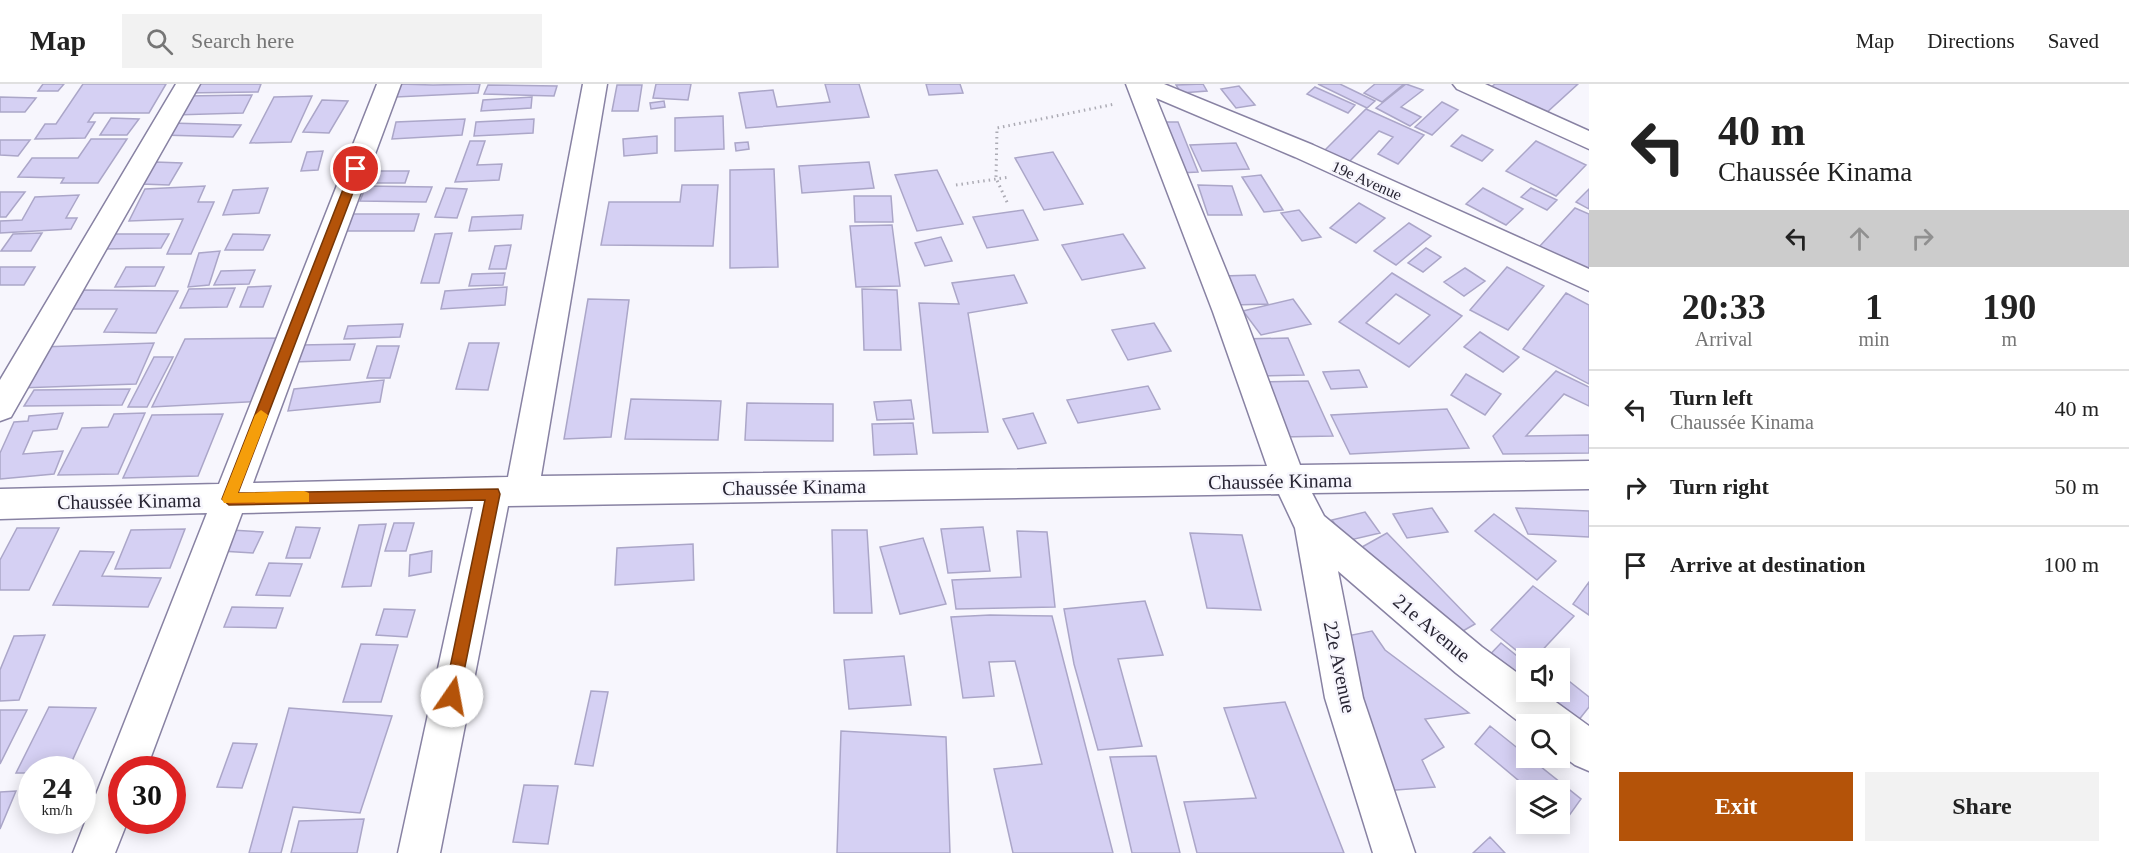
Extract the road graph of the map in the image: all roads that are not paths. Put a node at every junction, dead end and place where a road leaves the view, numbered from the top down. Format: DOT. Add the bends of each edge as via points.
graph roads {
  1 [pos="188,84"];
  2 [pos="389,84"];
  3 [pos="595,84"];
  4 [pos="1465,84"];
  5 [pos="1142,89"];
  6 [pos="1589,141"];
  7 [pos="1589,281"];
  8 [pos="0,408"];
  9 [pos="1589,475"];
  10 [pos="1289,481"];
  11 [pos="508,492"];
  12 [pos="229,499"];
  13 [pos="0,504"];
  14 [pos="1312,527"];
  15 [pos="1541,714"];
  16 [pos="1570,737"];
  17 [pos="1589,751"];
  18 [pos="131,756"];
  19 [pos="108,818"];
  20 [pos="94,853"];
  21 [pos="419,853"];
  22 [pos="1394,853"];
  1 -- 8 [label="street"];
  2 -- 12 [label="street"];
  3 -- 11 [label="street"];
  4 -- 6 [label="street"];
  5 -- 7 [label="street, 19e Avenue" via="1304,151"];
  5 -- 10 [label="street, 22e Avenue"];
  9 -- 10 [label="street, Chaussée Kinama"];
  10 -- 11 [label="street, Chaussée Kinama"];
  10 -- 14 [label="street, 22e Avenue"];
  11 -- 12 [label="street, Chaussée Kinama"];
  11 -- 21 [label="street"];
  12 -- 13 [label="street, Chaussée Kinama"];
  12 -- 18 [label="street"];
  14 -- 15 [label="street, 21e Avenue" via="1469,660"];
  14 -- 22 [label="street, 22e Avenue" via="1344,698"];
  16 -- 17 [label="street"];
  19 -- 20 [label="street"];
}
